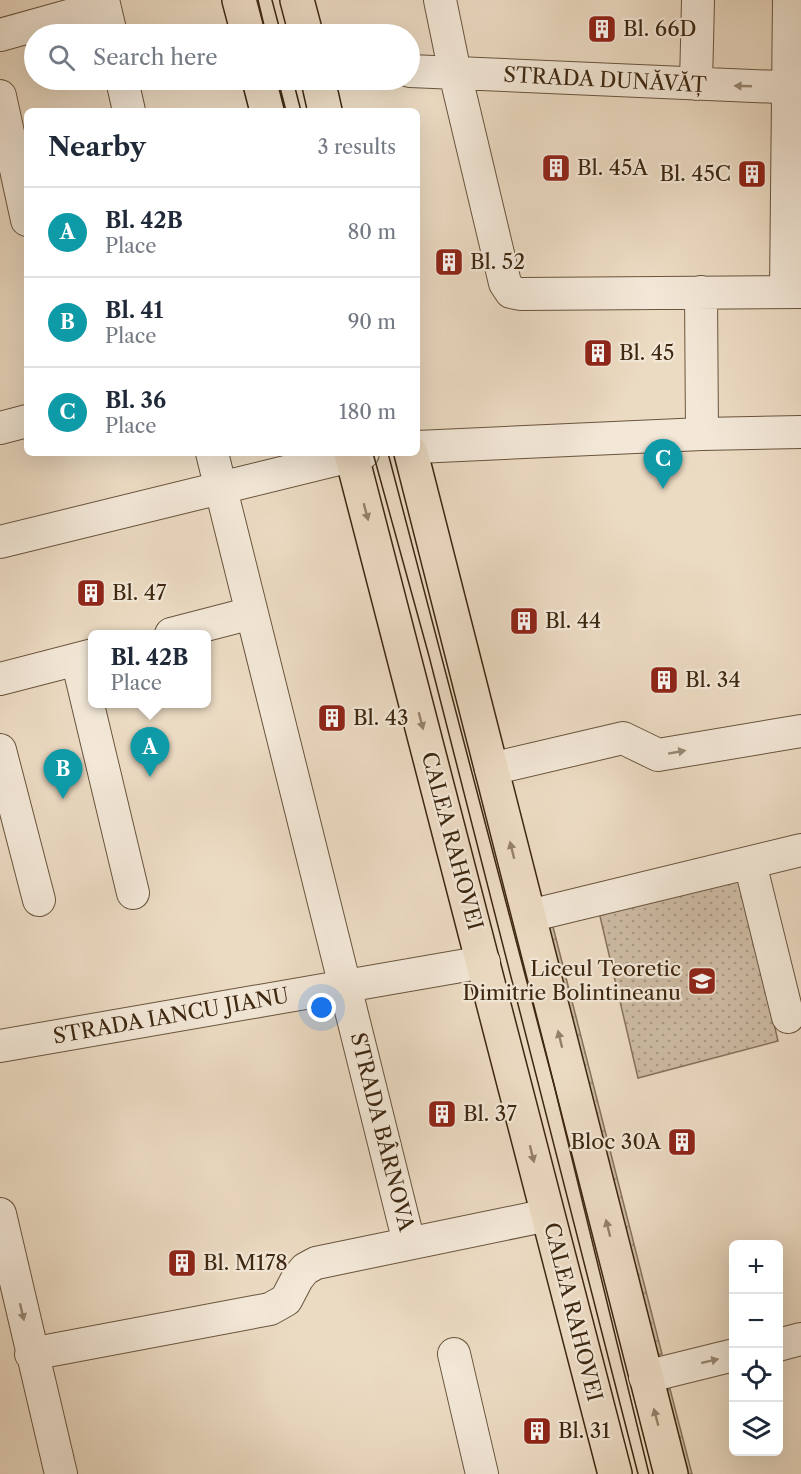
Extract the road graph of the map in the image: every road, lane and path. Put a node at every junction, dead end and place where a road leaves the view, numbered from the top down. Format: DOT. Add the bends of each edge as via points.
graph roads {
  1 [pos="239,0"];
  2 [pos="297,0"];
  3 [pos="440,0"];
  4 [pos="698,0"];
  5 [pos="789,0"];
  6 [pos="106,13"];
  7 [pos="53,24"];
  8 [pos="245,24"];
  9 [pos="303,24"];
  10 [pos="24,30"];
  11 [pos="0,35"];
  12 [pos="420,71"];
  13 [pos="455,73"];
  14 [pos="696,84"];
  15 [pos="794,88"];
  16 [pos="124,90"];
  17 [pos="262,90"];
  18 [pos="320,90"];
  19 [pos="0,96"];
  20 [pos="128,108"];
  21 [pos="266,108"];
  22 [pos="324,108"];
  23 [pos="24,206"];
  24 [pos="700,292"];
  25 [pos="794,292"];
  26 [pos="24,422"];
  27 [pos="0,428"];
  28 [pos="801,432"];
  29 [pos="702,434"];
  30 [pos="420,447"];
  31 [pos="213,456"];
  32 [pos="347,456"];
  33 [pos="356,456"];
  34 [pos="412,456"];
  35 [pos="221,488"];
  36 [pos="0,542"];
  37 [pos="252,613"];
  38 [pos="186,630"];
  39 [pos="85,657"];
  40 [pos="88,672"];
  41 [pos="0,679"];
  42 [pos="95,708"];
  43 [pos="801,731"];
  44 [pos="0,750"];
  45 [pos="491,769"];
  46 [pos="801,850"];
  47 [pos="750,862"];
  48 [pos="133,893"];
  49 [pos="39,900"];
  50 [pos="529,916"];
  51 [pos="484,962"];
  52 [pos="346,986"];
  53 [pos="788,1017"];
  54 [pos="0,1046"];
  55 [pos="0,1214"];
  56 [pos="548,1215"];
  57 [pos="409,1244"];
  58 [pos="801,1339"];
  59 [pos="783,1344"];
  60 [pos="31,1354"];
  61 [pos="454,1354"];
  62 [pos="729,1356"];
  63 [pos="645,1377"];
  64 [pos="61,1474"];
  65 [pos="482,1474"];
  66 [pos="615,1474"];
  67 [pos="671,1474"];
  1 -- 8 [label="main road"];
  2 -- 9 [label="main road"];
  3 -- 13 [label="street"];
  4 -- 14 [label="street"];
  5 -- 15 [label="street"];
  6 -- 7 [label="street"];
  10 -- 11 [label="street"];
  12 -- 13 [label="street, STRADA DUNĂVĂȚ"];
  13 -- 14 [label="street, STRADA DUNĂVĂȚ"];
  13 -- 24 [label="street" via="504,283 511,292"];
  15 -- 14 [label="street, STRADA DUNĂVĂȚ, one-way"];
  15 -- 25 [label="street"];
  16 -- 20 [label="street"];
  17 -- 21 [label="main road"];
  18 -- 22 [label="main road"];
  19 -- 23 [label="street"];
  24 -- 25 [label="street"];
  24 -- 29 [label="street"];
  26 -- 27 [label="street"];
  28 -- 29 [label="street"];
  29 -- 30 [label="street"];
  31 -- 35 [label="street"];
  32 -- 35 [label="street"];
  33 -- 51 [label="main road, CALEA RAHOVEI, one-way"];
  34 -- 45 [label="main road"];
  35 -- 36 [label="street"];
  35 -- 37 [label="street"];
  37 -- 38 [label="street"];
  37 -- 52 [label="street"];
  39 -- 40 [label="street"];
  39 -- 41 [label="street"];
  42 -- 48 [label="street"];
  45 -- 43 [label="street, one-way" via="623,738 658,755"];
  44 -- 49 [label="street"];
  50 -- 45 [label="main road, one-way"];
  46 -- 47 [label="street"];
  47 -- 50 [label="street"];
  47 -- 53 [label="street"];
  63 -- 50 [label="main road, one-way"];
  51 -- 52 [label="street, STRADA IANCU JIANU"];
  51 -- 56 [label="main road, CALEA RAHOVEI, one-way"];
  52 -- 54 [label="street, STRADA IANCU JIANU"];
  52 -- 57 [label="street, STRADA BÂRNOVA"];
  55 -- 60 [label="street, one-way"];
  56 -- 57 [label="street"];
  56 -- 66 [label="main road, CALEA RAHOVEI"];
  57 -- 60 [label="street" via="316,1263 305,1269 286,1300 270,1309"];
  58 -- 59 [label="street"];
  60 -- 64 [label="street"];
  61 -- 65 [label="street"];
  63 -- 62 [label="street, one-way"];
  67 -- 63 [label="main road, one-way"];
}
